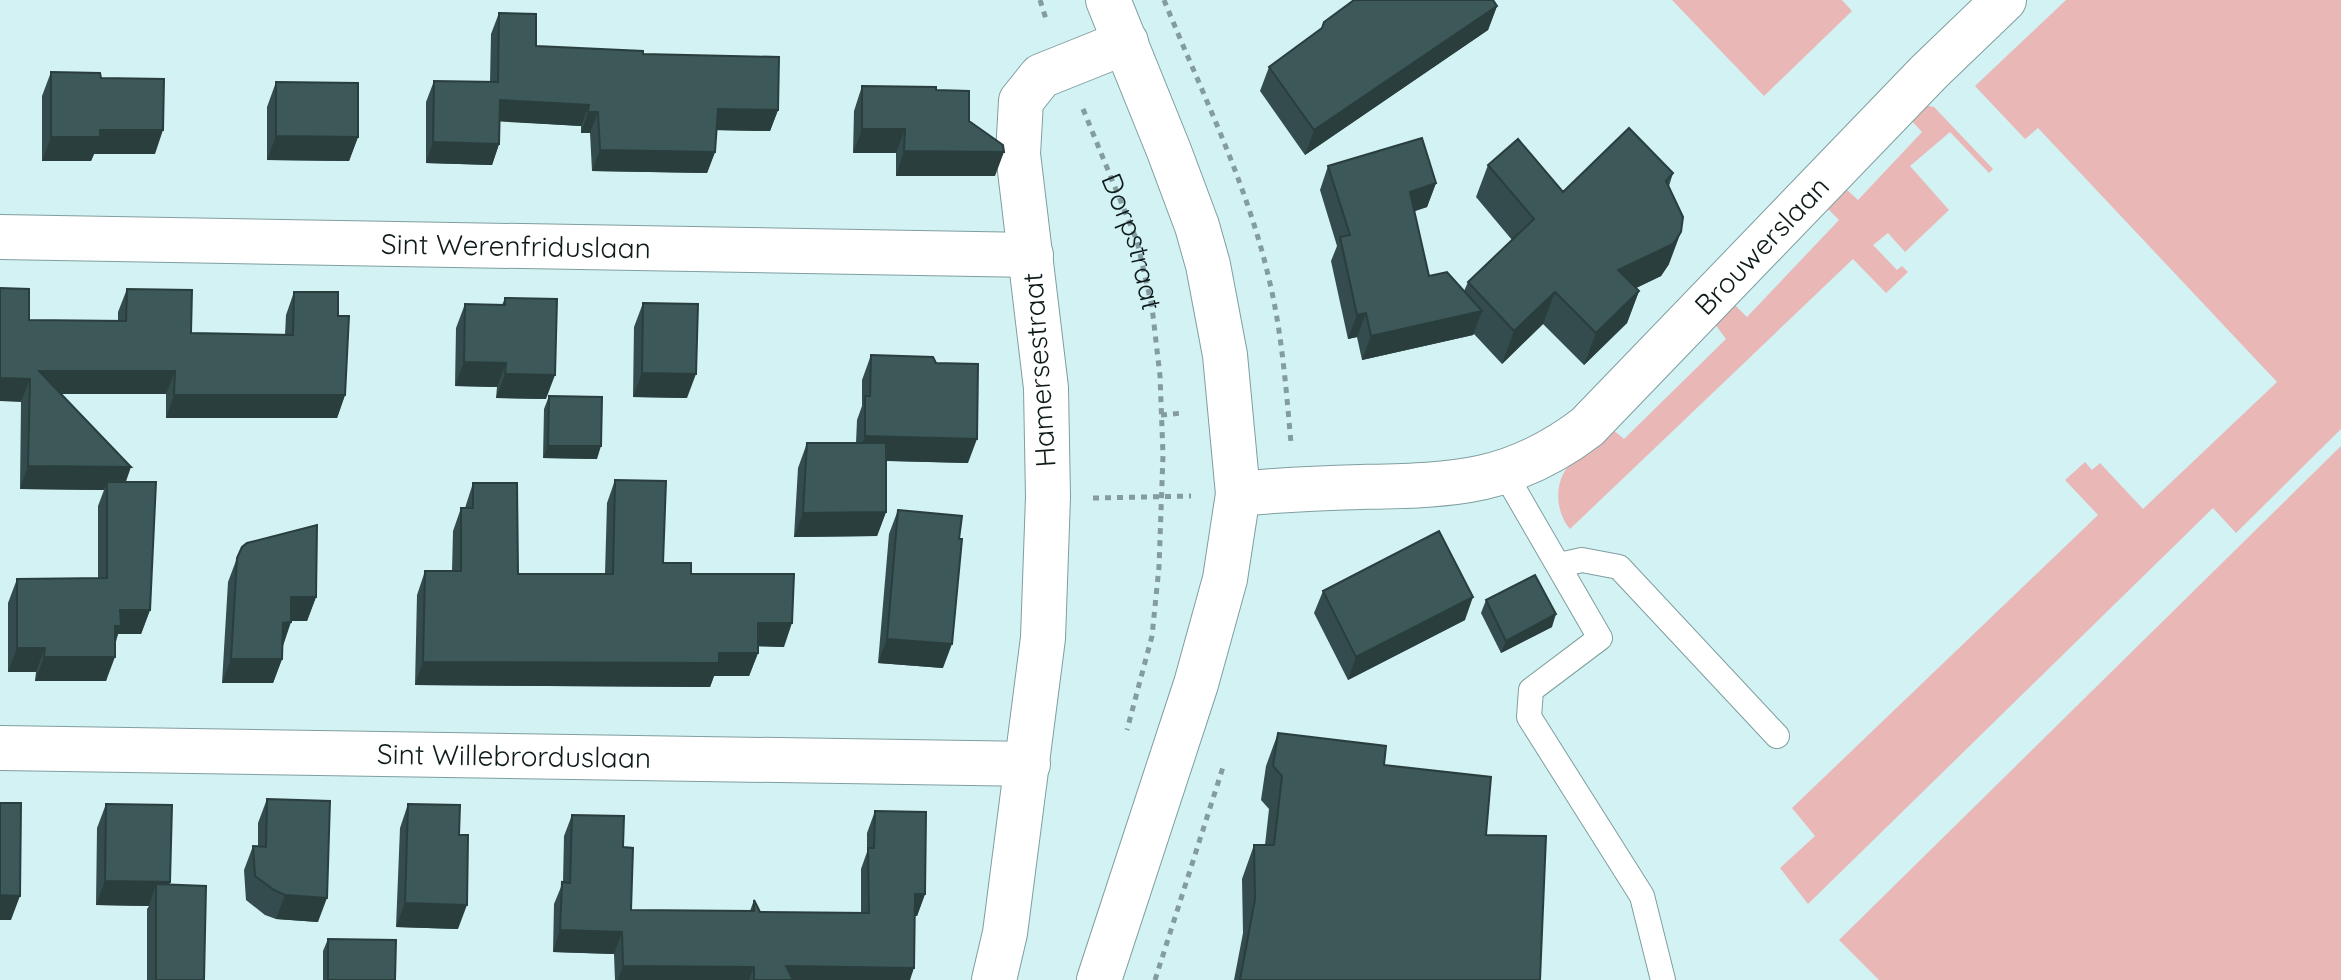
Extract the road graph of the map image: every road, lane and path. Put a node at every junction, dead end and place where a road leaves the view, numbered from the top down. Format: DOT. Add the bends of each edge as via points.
graph roads {
  1 [pos="1040,0"];
  2 [pos="1108,0"];
  3 [pos="2004,0"];
  4 [pos="1126,42"];
  5 [pos="1064,65"];
  6 [pos="0,237"];
  7 [pos="1031,255"];
  8 [pos="1504,472"];
  9 [pos="1238,494"];
  10 [pos="1048,497"];
  11 [pos="1163,498"];
  12 [pos="1559,565"];
  13 [pos="1126,731"];
  14 [pos="1777,736"];
  15 [pos="0,748"];
  16 [pos="1028,764"];
  17 [pos="994,980"];
  18 [pos="1099,980"];
  19 [pos="1663,980"];
  1 -- 5 [label="path, Dorpstraat"];
  2 -- 4 [label="street"];
  3 -- 8 [label="street, Brouwerslaan" via="1587,427 1562,446"];
  4 -- 5 [label="street, Hamersestraat"];
  4 -- 9 [label="street" via="1208,265 1225,355"];
  5 -- 7 [label="street, Hamersestraat" via="1041,76 1021,101 1018,154"];
  5 -- 11 [label="path, Dorpstraat" via="1137,241 1145,275 1160,376"];
  6 -- 7 [label="street, Sint Werenfriduslaan"];
  7 -- 10 [label="street, Hamersestraat" via="1046,388"];
  8 -- 9 [label="street, Brouwerslaan" via="1451,485"];
  8 -- 12 [label="lane"];
  9 -- 11 [label="path"];
  9 -- 18 [label="street" via="1225,579 1196,684"];
  10 -- 11 [label="path"];
  10 -- 16 [label="street, Hamersestraat" via="1043,638"];
  11 -- 13 [label="path" via="1152,636"];
  12 -- 14 [label="lane" via="1582,560 1619,567"];
  12 -- 19 [label="lane" via="1600,638 1531,690 1529,717 1642,896"];
  15 -- 16 [label="street, Sint Willebrorduslaan"];
  16 -- 17 [label="street, Hamersestraat"];
}
